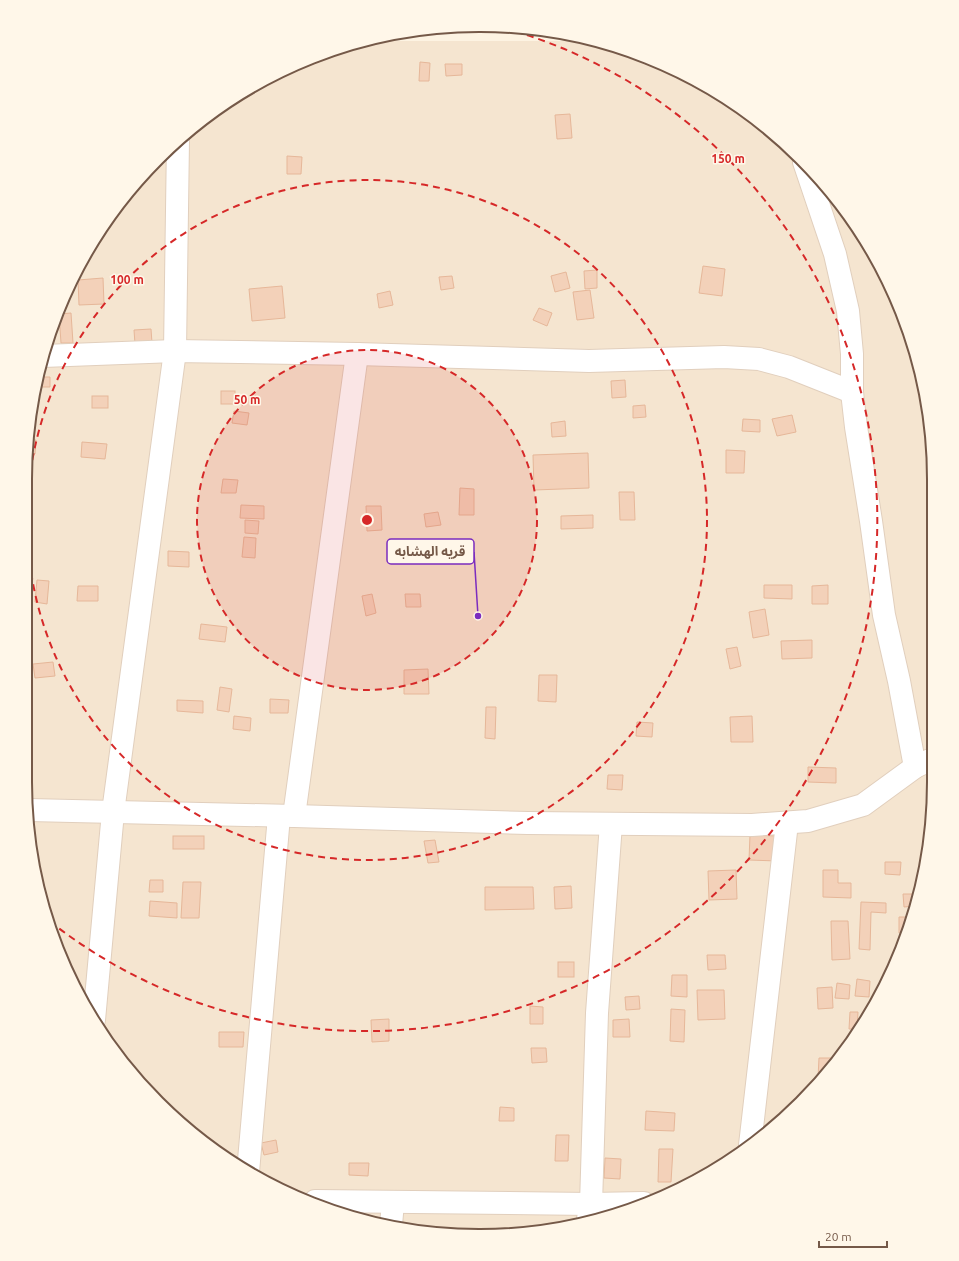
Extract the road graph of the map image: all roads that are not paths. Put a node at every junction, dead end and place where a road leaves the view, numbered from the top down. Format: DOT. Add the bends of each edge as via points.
graph roads {
  1 [pos="178,149"];
  2 [pos="809,177"];
  3 [pos="175,351"];
  4 [pos="357,354"];
  5 [pos="50,356"];
  6 [pos="852,392"];
  7 [pos="922,763"];
  8 [pos="33,810"];
  9 [pos="112,812"];
  10 [pos="286,816"];
  11 [pos="787,823"];
  12 [pos="611,824"];
  13 [pos="95,1010"];
  14 [pos="751,1138"];
  15 [pos="249,1165"];
  16 [pos="325,1201"];
  17 [pos="393,1202"];
  18 [pos="613,1208"];
  19 [pos="590,1212"];
  20 [pos="391,1220"];
  1 -- 3 [label="street"];
  2 -- 6 [label="street" via="835,254 848,311"];
  3 -- 4 [label="street"];
  3 -- 5 [label="street"];
  3 -- 9 [label="street"];
  4 -- 6 [label="street" via="589,360 724,357 759,359"];
  4 -- 10 [label="street"];
  6 -- 7 [label="street" via="884,615"];
  7 -- 11 [label="street" via="863,805 808,821"];
  8 -- 9 [label="street"];
  9 -- 10 [label="street"];
  9 -- 13 [label="street"];
  10 -- 12 [label="street"];
  10 -- 15 [label="street"];
  11 -- 12 [label="street"];
  11 -- 14 [label="street"];
  12 -- 19 [label="street" via="597,1013"];
  16 -- 17 [label="street"];
  17 -- 19 [label="street"];
  17 -- 20 [label="street"];
  18 -- 19 [label="street"];
}
